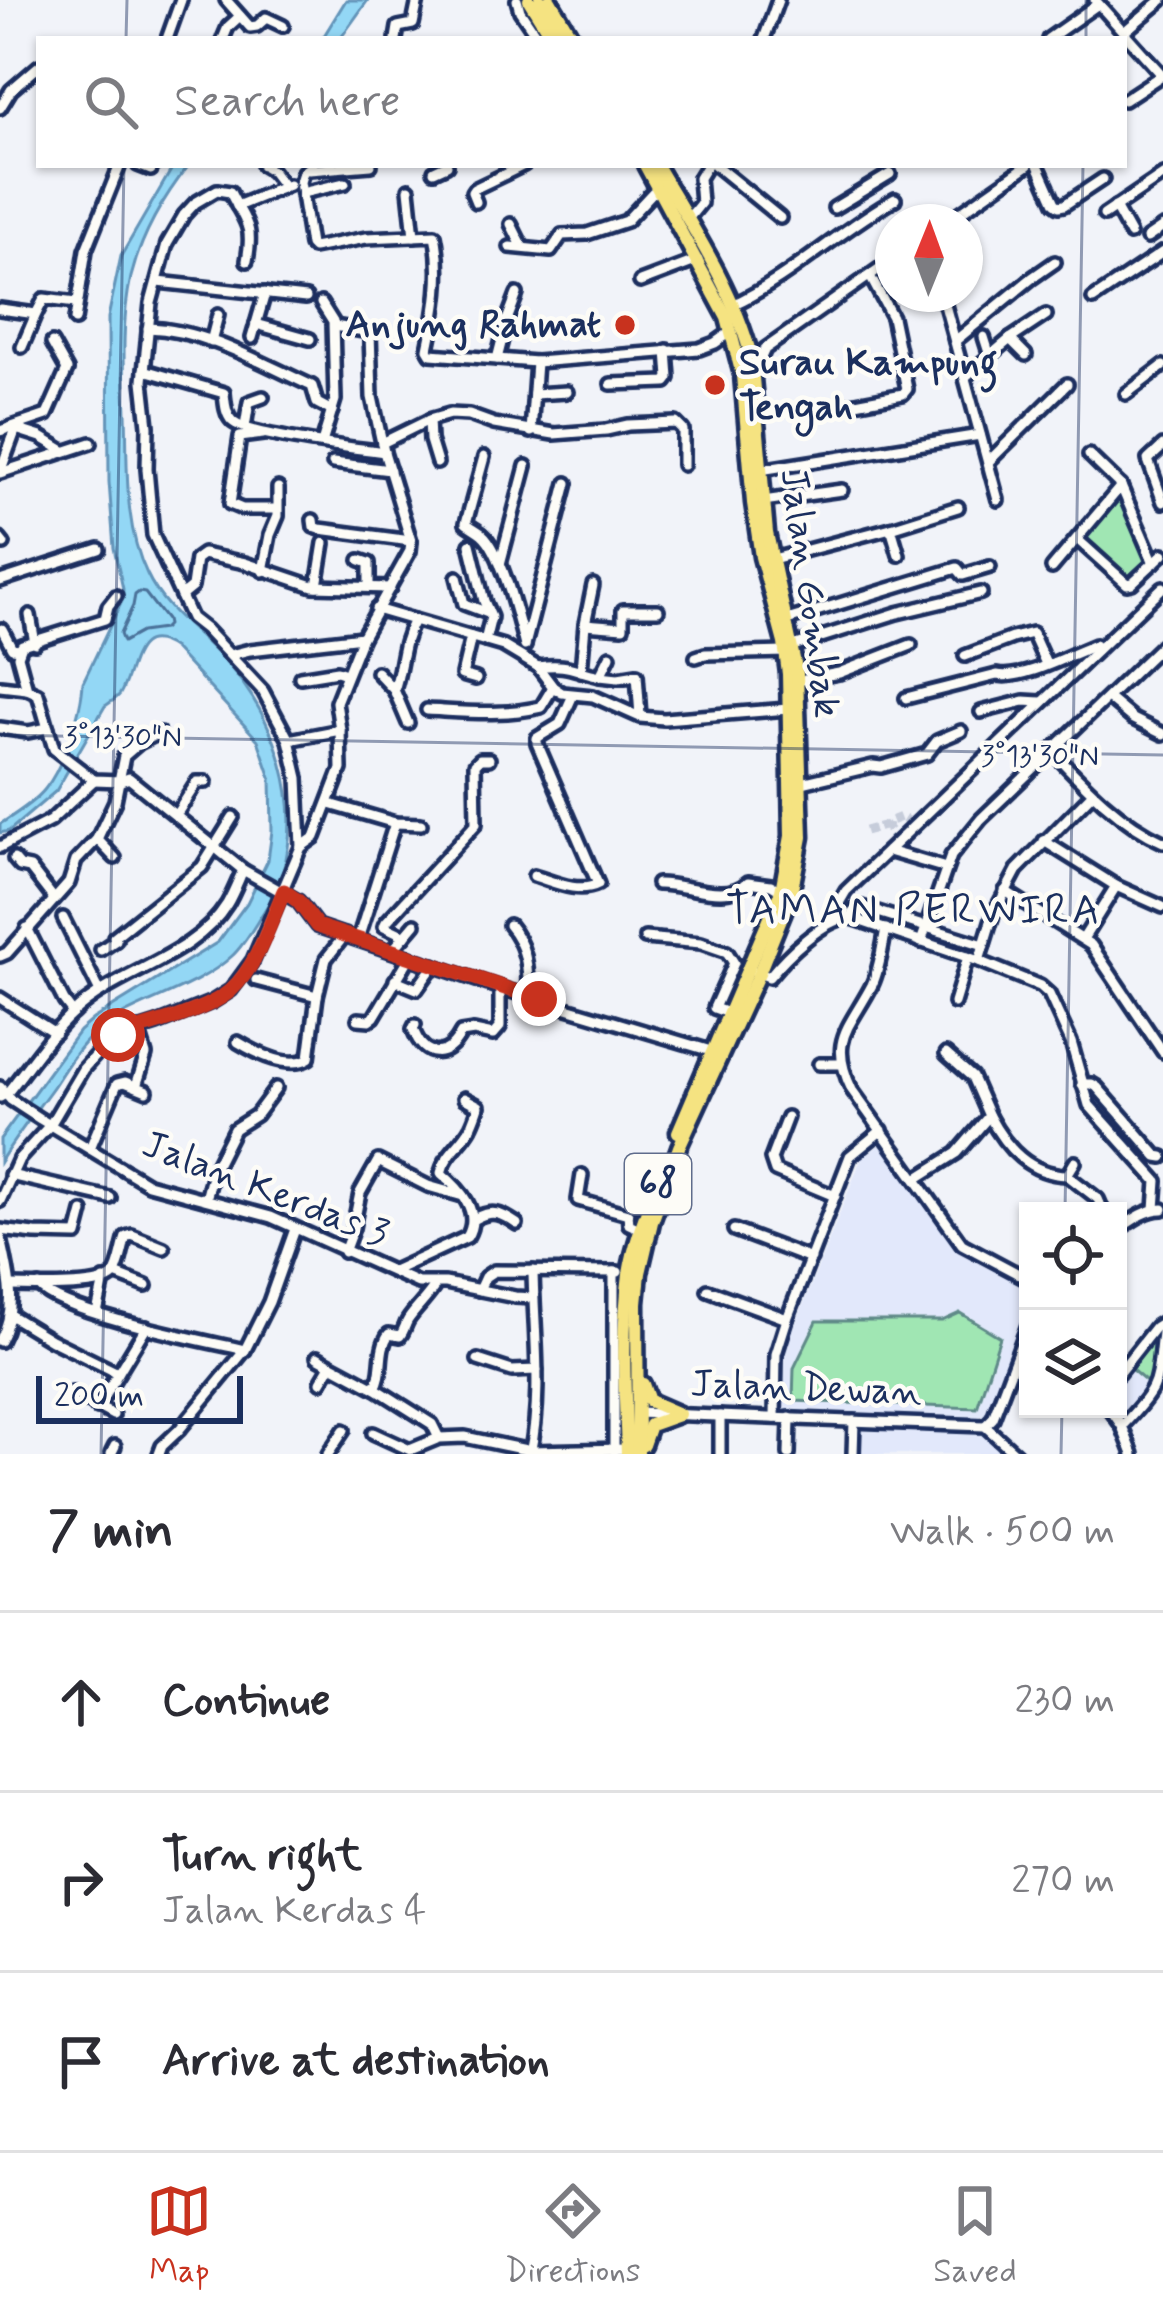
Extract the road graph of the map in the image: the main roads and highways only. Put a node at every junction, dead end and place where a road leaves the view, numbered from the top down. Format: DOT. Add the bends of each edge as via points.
graph roads {
  1 [pos="529,0"];
  2 [pos="540,0"];
  3 [pos="550,0"];
  4 [pos="551,36"];
  5 [pos="562,36"];
  6 [pos="571,36"];
  7 [pos="638,168"];
  8 [pos="646,168"];
  9 [pos="658,168"];
  10 [pos="659,195"];
  11 [pos="789,649"];
  12 [pos="759,966"];
  13 [pos="638,1359"];
  14 [pos="633,1413"];
  15 [pos="629,1452"];
  1 -- 4 [label="main road"];
  2 -- 5 [label="main road"];
  3 -- 6 [label="main road"];
  7 -- 10 [label="main road"];
  8 -- 10 [label="main road, Jalan Gombak / 68"];
  9 -- 11 [label="main road, Jalan Gombak / 68" via="746,338"];
  10 -- 11 [label="main road, Jalan Gombak / 68" via="732,331 761,557"];
  11 -- 12 [label="main road, Jalan Gombak / 68" via="791,836"];
  11 -- 12 [label="main road, Jalan Gombak / 68" via="802,837 791,894"];
  12 -- 13 [label="main road, Jalan Gombak / 68" via="652,1222 637,1303"];
  12 -- 14 [label="main road, Jalan Gombak / 68" via="728,1013 640,1229 625,1325"];
  13 -- 14 [label="main road, Jalan Gombak / 68"];
  13 -- 15 [label="main road" via="649,1402 680,1414 650,1425"];
  14 -- 15 [label="main road, Jalan Gombak / 68"];
}
